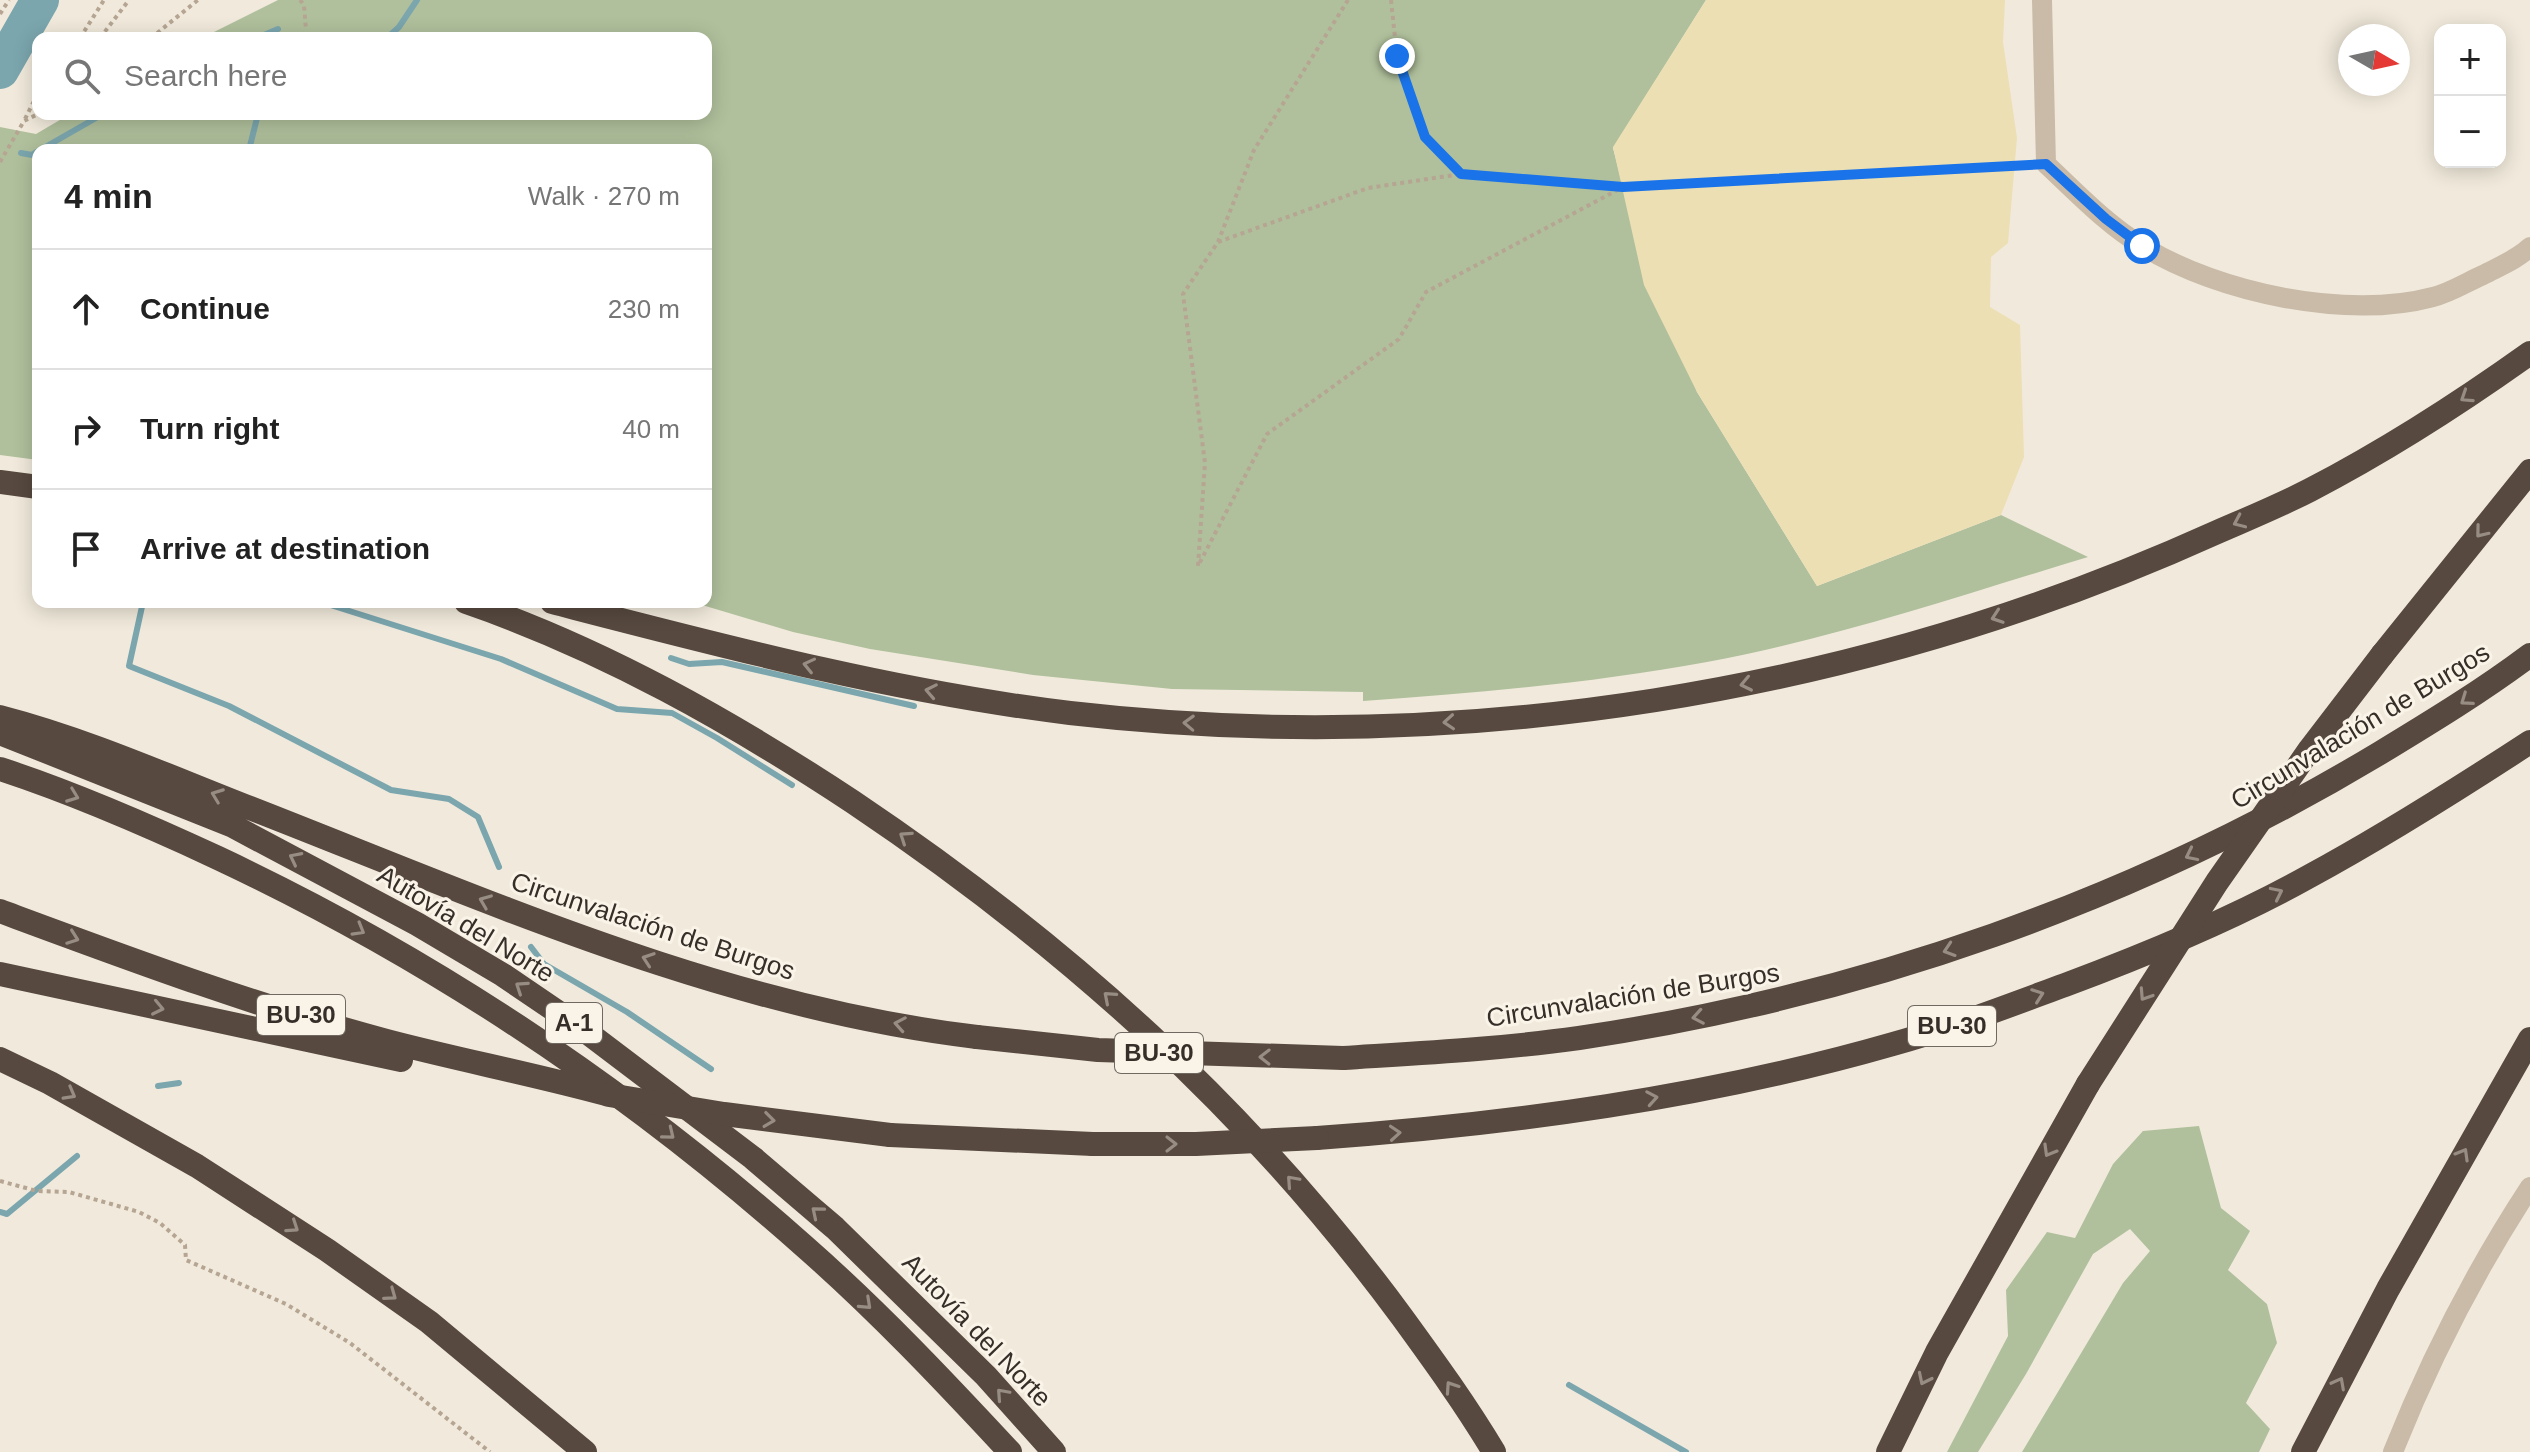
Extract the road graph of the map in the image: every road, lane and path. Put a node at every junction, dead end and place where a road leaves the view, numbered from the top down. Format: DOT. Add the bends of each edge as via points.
graph roads {
  1 [pos="9,0"];
  2 [pos="104,0"];
  3 [pos="129,0"];
  4 [pos="198,0"];
  5 [pos="300,0"];
  6 [pos="1348,0"];
  7 [pos="1391,0"];
  8 [pos="2042,0"];
  9 [pos="0,14"];
  10 [pos="306,30"];
  11 [pos="84,32"];
  12 [pos="105,32"];
  13 [pos="159,32"];
  14 [pos="32,105"];
  15 [pos="32,117"];
  16 [pos="24,121"];
  17 [pos="0,162"];
  18 [pos="2046,164"];
  19 [pos="1461,174"];
  20 [pos="1623,187"];
  21 [pos="1218,242"];
  22 [pos="2530,247"];
  23 [pos="2530,353"];
  24 [pos="2530,471"];
  25 [pos="0,482"];
  26 [pos="32,486"];
  27 [pos="481,608"];
  28 [pos="576,608"];
  29 [pos="2530,655"];
  30 [pos="0,717"];
  31 [pos="0,733"];
  32 [pos="2530,742"];
  33 [pos="0,769"];
  34 [pos="0,911"];
  35 [pos="0,974"];
  36 [pos="2530,1039"];
  37 [pos="0,1059"];
  38 [pos="609,1095"];
  39 [pos="0,1181"];
  40 [pos="2530,1187"];
  41 [pos="490,1452"];
  42 [pos="585,1452"];
  43 [pos="1010,1452"];
  44 [pos="1054,1452"];
  45 [pos="1494,1452"];
  46 [pos="1888,1452"];
  47 [pos="2303,1452"];
  48 [pos="2393,1452"];
  1 -- 9 [label="path"];
  2 -- 11 [label="path"];
  3 -- 12 [label="path"];
  4 -- 13 [label="path"];
  5 -- 10 [label="path"];
  6 -- 21 [label="path" via="1254,150"];
  7 -- 19 [label="path" via="1397,56 1425,137"];
  8 -- 18 [label="street"];
  14 -- 16 [label="path"];
  15 -- 16 [label="path"];
  16 -- 17 [label="path"];
  18 -- 20 [label="path"];
  18 -- 22 [label="street" via="2106,219 2182,268 2222,284 2293,299 2394,305 2435,297"];
  19 -- 20 [label="path"];
  19 -- 21 [label="path" via="1368,188"];
  20 -- 21 [label="path" via="1426,292 1399,339 1267,434 1198,566 1205,463 1183,294"];
  23 -- 28 [label="highway, one-way" via="2415,430 2308,492 2136,569 1869,656 1609,708 1361,727 1072,713 885,682"];
  24 -- 46 [label="highway, one-way, bridge" via="2310,749 2217,882 2088,1084 1945,1338"];
  25 -- 26 [label="highway"];
  45 -- 27 [label="highway, one-way" via="1372,1276 1305,1196 1192,1072 1112,998 930,854 808,772 707,711 586,651"];
  29 -- 30 [label="highway, Circunvalación de Burgos / BU-30, one-way, bridge" via="2453,709 2295,803 2164,868 2047,917 1860,980 1758,1005 1578,1038 1343,1058 1098,1050 977,1037 840,1013 722,984 502,908 169,776"];
  44 -- 31 [label="highway, Autovía del Norte / A-1, one-way" via="986,1376 835,1228 753,1158 584,1030 417,924 231,825"];
  38 -- 32 [label="highway, BU-30, one-way, bridge" via="890,1135 1196,1144 1456,1128 1728,1085 1894,1044 2129,961 2307,878"];
  33 -- 43 [label="highway, A-1, one-way" via="149,826 259,878 434,973 558,1053 662,1128 805,1247"];
  34 -- 38 [label="highway, BU-30, one-way" via="262,1004 383,1040"];
  35 -- 38 [label="highway, one-way" via="397,1059 561,1091"];
  47 -- 36 [label="highway, one-way" via="2409,1250"];
  37 -- 42 [label="highway, one-way" via="197,1166 314,1241 429,1322"];
  39 -- 41 [label="path" via="37,1191 69,1192 160,1223 185,1245 186,1260 286,1304 337,1335"];
  40 -- 48 [label="street" via="2454,1315"];
}
